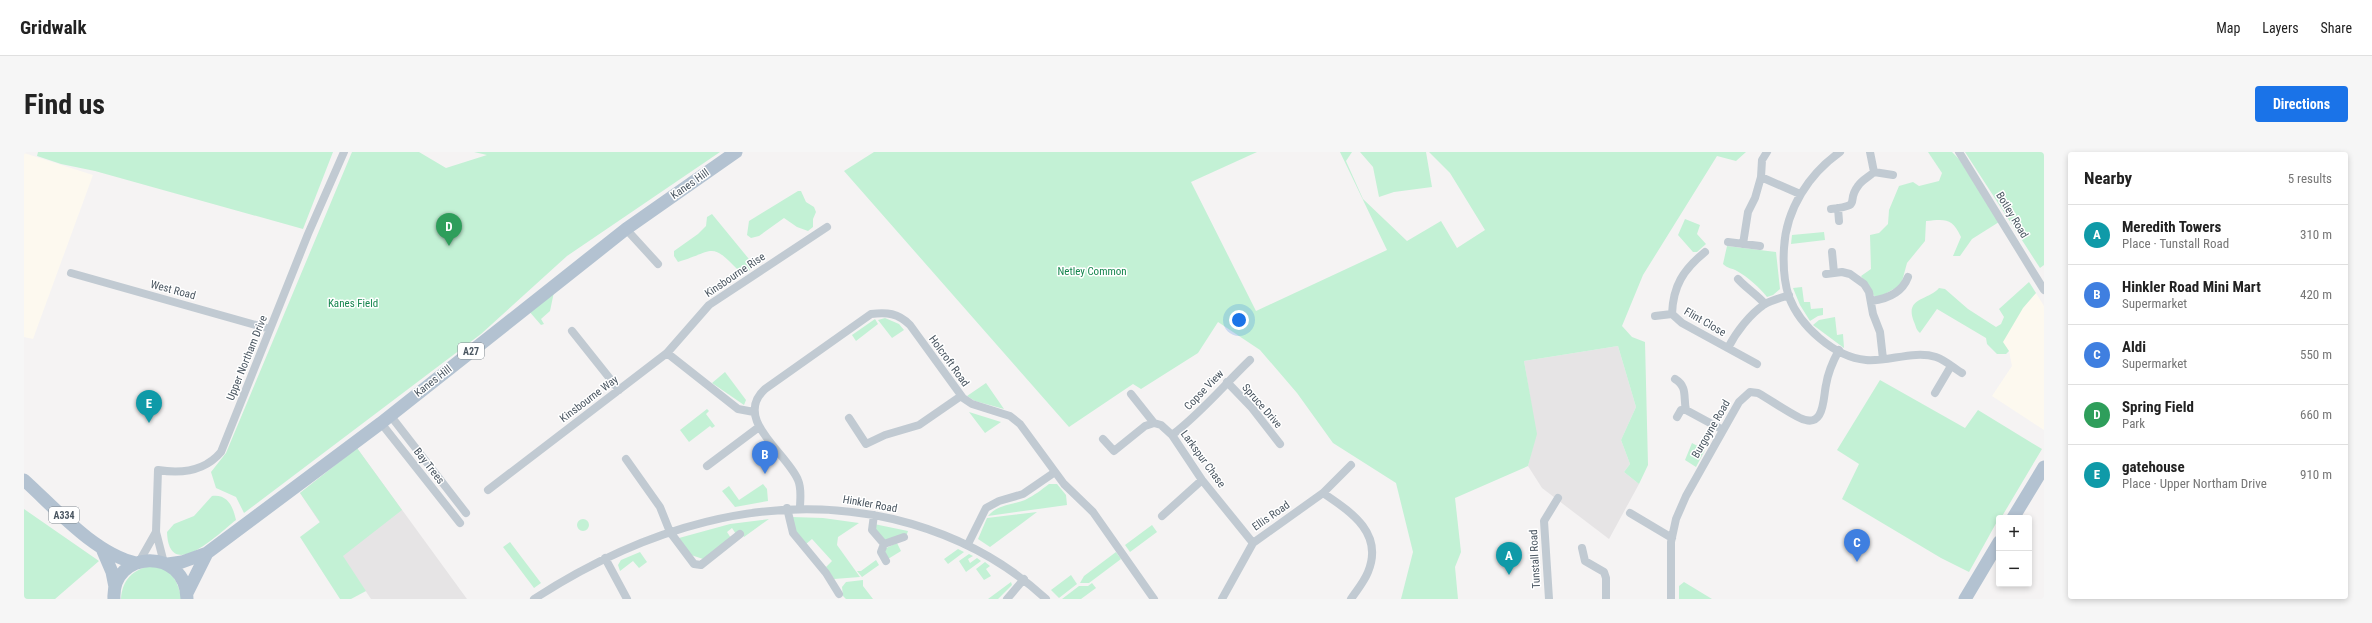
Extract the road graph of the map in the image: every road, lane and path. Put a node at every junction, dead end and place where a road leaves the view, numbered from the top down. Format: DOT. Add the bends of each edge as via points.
graph roads {
  1 [pos="344,152"];
  2 [pos="736,152"];
  3 [pos="1767,152"];
  4 [pos="1840,152"];
  5 [pos="1870,152"];
  6 [pos="1959,152"];
  7 [pos="1874,172"];
  8 [pos="1893,175"];
  9 [pos="1761,177"];
  10 [pos="1800,194"];
  11 [pos="1839,221"];
  12 [pos="827,227"];
  13 [pos="626,229"];
  14 [pos="1728,242"];
  15 [pos="1743,244"];
  16 [pos="1760,246"];
  17 [pos="1705,252"];
  18 [pos="1832,252"];
  19 [pos="658,264"];
  20 [pos="71,273"];
  21 [pos="1834,273"];
  22 [pos="1826,274"];
  23 [pos="1908,277"];
  24 [pos="1738,279"];
  25 [pos="2044,290"];
  26 [pos="1789,296"];
  27 [pos="1871,302"];
  28 [pos="1765,304"];
  29 [pos="1672,314"];
  30 [pos="1655,316"];
  31 [pos="270,329"];
  32 [pos="572,331"];
  33 [pos="1728,348"];
  34 [pos="1839,350"];
  35 [pos="667,353"];
  36 [pos="1883,359"];
  37 [pos="1250,360"];
  38 [pos="1757,364"];
  39 [pos="1951,366"];
  40 [pos="1962,373"];
  41 [pos="1675,379"];
  42 [pos="1227,382"];
  43 [pos="618,390"];
  44 [pos="1935,393"];
  45 [pos="1131,394"];
  46 [pos="961,396"];
  47 [pos="1686,410"];
  48 [pos="754,412"];
  49 [pos="1677,417"];
  50 [pos="849,418"];
  51 [pos="386,419"];
  52 [pos="1154,423"];
  53 [pos="759,427"];
  54 [pos="1723,430"];
  55 [pos="1172,435"];
  56 [pos="1103,439"];
  57 [pos="1280,444"];
  58 [pos="626,459"];
  59 [pos="1351,465"];
  60 [pos="707,466"];
  61 [pos="2044,467"];
  62 [pos="1056,472"];
  63 [pos="24,480"];
  64 [pos="1202,480"];
  65 [pos="488,490"];
  66 [pos="1323,493"];
  67 [pos="1558,498"];
  68 [pos="788,508"];
  69 [pos="800,508"];
  70 [pos="466,513"];
  71 [pos="1630,513"];
  72 [pos="874,515"];
  73 [pos="2015,515"];
  74 [pos="1162,516"];
  75 [pos="460,523"];
  76 [pos="156,532"];
  77 [pos="670,532"];
  78 [pos="736,535"];
  79 [pos="904,537"];
  80 [pos="1672,538"];
  81 [pos="1253,543"];
  82 [pos="884,544"];
  83 [pos="968,544"];
  84 [pos="1996,547"];
  85 [pos="1582,548"];
  86 [pos="103,551"];
  87 [pos="207,553"];
  88 [pos="605,558"];
  89 [pos="884,560"];
  90 [pos="137,563"];
  91 [pos="166,564"];
  92 [pos="1024,579"];
  93 [pos="115,593"];
  94 [pos="839,594"];
  95 [pos="187,596"];
  96 [pos="534,599"];
  97 [pos="627,599"];
  98 [pos="1007,599"];
  99 [pos="1046,599"];
  100 [pos="1154,599"];
  101 [pos="1222,599"];
  102 [pos="1352,599"];
  103 [pos="1548,599"];
  104 [pos="1606,599"];
  105 [pos="1671,599"];
  106 [pos="1965,599"];
  1 -- 31 [label="street, Upper Northam Drive"];
  2 -- 13 [label="main road, Kanes Hill / A27"];
  3 -- 9 [label="street" via="1762,160"];
  4 -- 10 [label="street" via="1811,178"];
  5 -- 7 [label="street"];
  6 -- 25 [label="street, Botley Road"];
  7 -- 8 [label="street"];
  7 -- 11 [label="street" via="1858,185 1853,203 1834,208"];
  9 -- 10 [label="street"];
  9 -- 15 [label="street" via="1748,212"];
  10 -- 26 [label="street" via="1784,243"];
  12 -- 35 [label="street, Kinsbourne Rise" via="709,305"];
  13 -- 19 [label="street"];
  13 -- 51 [label="main road, Kanes Hill / A27"];
  14 -- 15 [label="street"];
  15 -- 16 [label="street"];
  17 -- 29 [label="street, Flint Close" via="1691,258 1674,291"];
  18 -- 21 [label="street"];
  20 -- 31 [label="street, West Road"];
  21 -- 22 [label="street"];
  21 -- 27 [label="street" via="1842,272 1864,284"];
  23 -- 27 [label="street" via="1906,290"];
  24 -- 28 [label="street" via="1752,289"];
  26 -- 28 [label="street, Flint Close"];
  26 -- 34 [label="street" via="1808,326"];
  27 -- 36 [label="street" via="1882,340"];
  28 -- 33 [label="street, Flint Close" via="1735,333"];
  29 -- 30 [label="street, Flint Close"];
  29 -- 33 [label="street, Flint Close" via="1682,323"];
  31 -- 76 [label="street, Upper Northam Drive" via="217,456 209,464 196,469 158,470"];
  32 -- 43 [label="street"];
  33 -- 38 [label="street, Flint Close"];
  34 -- 36 [label="street" via="1861,359"];
  34 -- 54 [label="street, Burgoyne Road" via="1832,363 1823,409 1818,417 1811,420 1802,419 1758,393 1750,392 1739,402"];
  35 -- 43 [label="street, Kinsbourne Way"];
  35 -- 48 [label="street" via="738,409"];
  36 -- 39 [label="street" via="1927,356 1935,357"];
  37 -- 42 [label="street, Copse View"];
  39 -- 40 [label="street"];
  39 -- 44 [label="street"];
  41 -- 47 [label="street" via="1682,383 1685,390"];
  42 -- 55 [label="street, Copse View" via="1196,416"];
  42 -- 57 [label="street, Spruce Drive" via="1252,408"];
  43 -- 65 [label="street, Kinsbourne Way"];
  45 -- 52 [label="street, Larkspur Chase"];
  46 -- 48 [label="street, Holcroft Road" via="906,321 897,315 878,313 867,317 765,389 755,402"];
  46 -- 50 [label="street" via="919,425 885,435 866,444"];
  46 -- 62 [label="street, Holcroft Road" via="972,404 1010,416 1020,424"];
  47 -- 49 [label="street" via="1681,410"];
  47 -- 54 [label="street"];
  48 -- 53 [label="street"];
  51 -- 70 [label="street"];
  51 -- 75 [label="street, Bay Trees"];
  51 -- 87 [label="main road, Kanes Hill / A27"];
  52 -- 55 [label="street, Larkspur Chase"];
  52 -- 56 [label="street" via="1145,426 1114,451"];
  53 -- 60 [label="street"];
  53 -- 69 [label="street" via="798,481"];
  54 -- 80 [label="street, Burgoyne Road" via="1686,496 1676,519"];
  55 -- 64 [label="street, Larkspur Chase"];
  58 -- 77 [label="street" via="660,507"];
  59 -- 66 [label="street, Ellis Road"];
  61 -- 73 [label="main road"];
  62 -- 83 [label="street" via="1023,494 986,508"];
  62 -- 100 [label="street, Holcroft Road" via="1074,496 1093,512"];
  63 -- 86 [label="main road, A334"];
  64 -- 74 [label="street"];
  64 -- 81 [label="street, Larkspur Chase"];
  66 -- 81 [label="street, Ellis Road"];
  66 -- 102 [label="street" via="1362,522 1370,540 1368,570"];
  67 -- 103 [label="street, Tunstall Road" via="1544,521"];
  68 -- 69 [label="street, Hinkler Road"];
  68 -- 77 [label="street, Hinkler Road" via="736,515"];
  68 -- 94 [label="street" via="793,533 826,573"];
  69 -- 72 [label="street, Hinkler Road" via="845,510"];
  71 -- 80 [label="street"];
  72 -- 82 [label="street" via="872,530"];
  72 -- 83 [label="street, Hinkler Road" via="935,530"];
  76 -- 90 [label="street, Upper Northam Drive"];
  76 -- 91 [label="street, Upper Northam Drive"];
  77 -- 78 [label="street" via="696,565"];
  77 -- 88 [label="street, Hinkler Road"];
  79 -- 82 [label="street"];
  80 -- 105 [label="street, Burgoyne Road"];
  81 -- 101 [label="street, Ellis Road"];
  82 -- 89 [label="street" via="881,552"];
  83 -- 92 [label="street, Hinkler Road"];
  84 -- 106 [label="main road"];
  85 -- 104 [label="street" via="1585,562 1604,572"];
  86 -- 90 [label="main road, A334" via="123,561"];
  86 -- 93 [label="main road, A334" via="112,572"];
  87 -- 91 [label="main road, Kanes Hill / A27" via="182,562"];
  87 -- 95 [label="main road, Kanes Hill / A27"];
  88 -- 96 [label="street, Hinkler Road"];
  88 -- 97 [label="street"];
  90 -- 91 [label="main road, Kanes Hill" via="152,560"];
  90 -- 93 [label="main road" via="123,573"];
  91 -- 95 [label="main road" via="181,576"];
  92 -- 98 [label="street"];
  92 -- 99 [label="street, Hinkler Road"];
}
